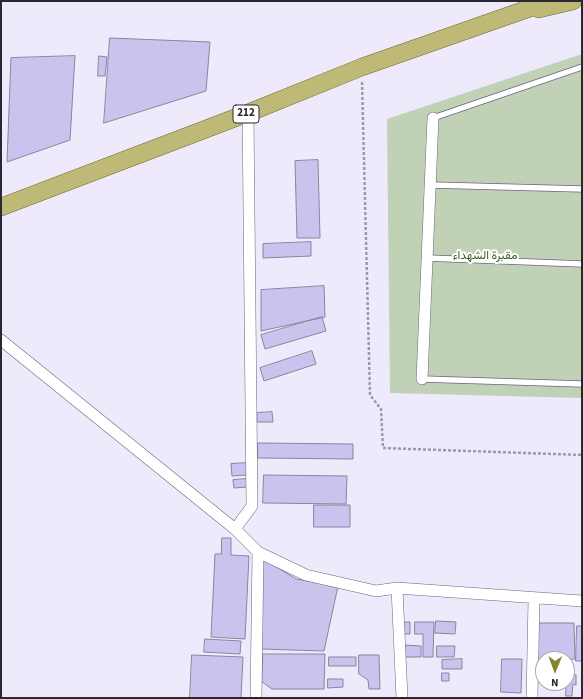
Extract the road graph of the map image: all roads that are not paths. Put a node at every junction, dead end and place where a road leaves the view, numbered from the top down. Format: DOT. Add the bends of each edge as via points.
graph roads {
  1 [pos="550,1"];
  2 [pos="573,1"];
  3 [pos="490,21"];
  4 [pos="582,67"];
  5 [pos="248,114"];
  6 [pos="433,118"];
  7 [pos="431,185"];
  8 [pos="582,190"];
  9 [pos="1,207"];
  10 [pos="428,258"];
  11 [pos="582,264"];
  12 [pos="1,340"];
  13 [pos="422,380"];
  14 [pos="582,384"];
  15 [pos="235,529"];
  16 [pos="258,552"];
  17 [pos="397,588"];
  18 [pos="534,599"];
  19 [pos="582,601"];
  20 [pos="256,698"];
  21 [pos="402,698"];
  22 [pos="532,698"];
  1 -- 3 [label="main road, 212"];
  2 -- 3 [label="main road, 212"];
  3 -- 5 [label="main road, 212" via="362,67"];
  4 -- 6 [label="lane"];
  5 -- 9 [label="main road, 212"];
  5 -- 15 [label="street" via="252,506"];
  6 -- 7 [label="street"];
  7 -- 8 [label="lane"];
  7 -- 10 [label="street"];
  10 -- 11 [label="lane"];
  10 -- 13 [label="street"];
  12 -- 15 [label="street"];
  13 -- 14 [label="lane"];
  15 -- 16 [label="street"];
  16 -- 17 [label="street" via="306,575 376,591"];
  16 -- 20 [label="street"];
  17 -- 18 [label="street"];
  17 -- 21 [label="street"];
  18 -- 19 [label="street"];
  18 -- 22 [label="street"];
}
